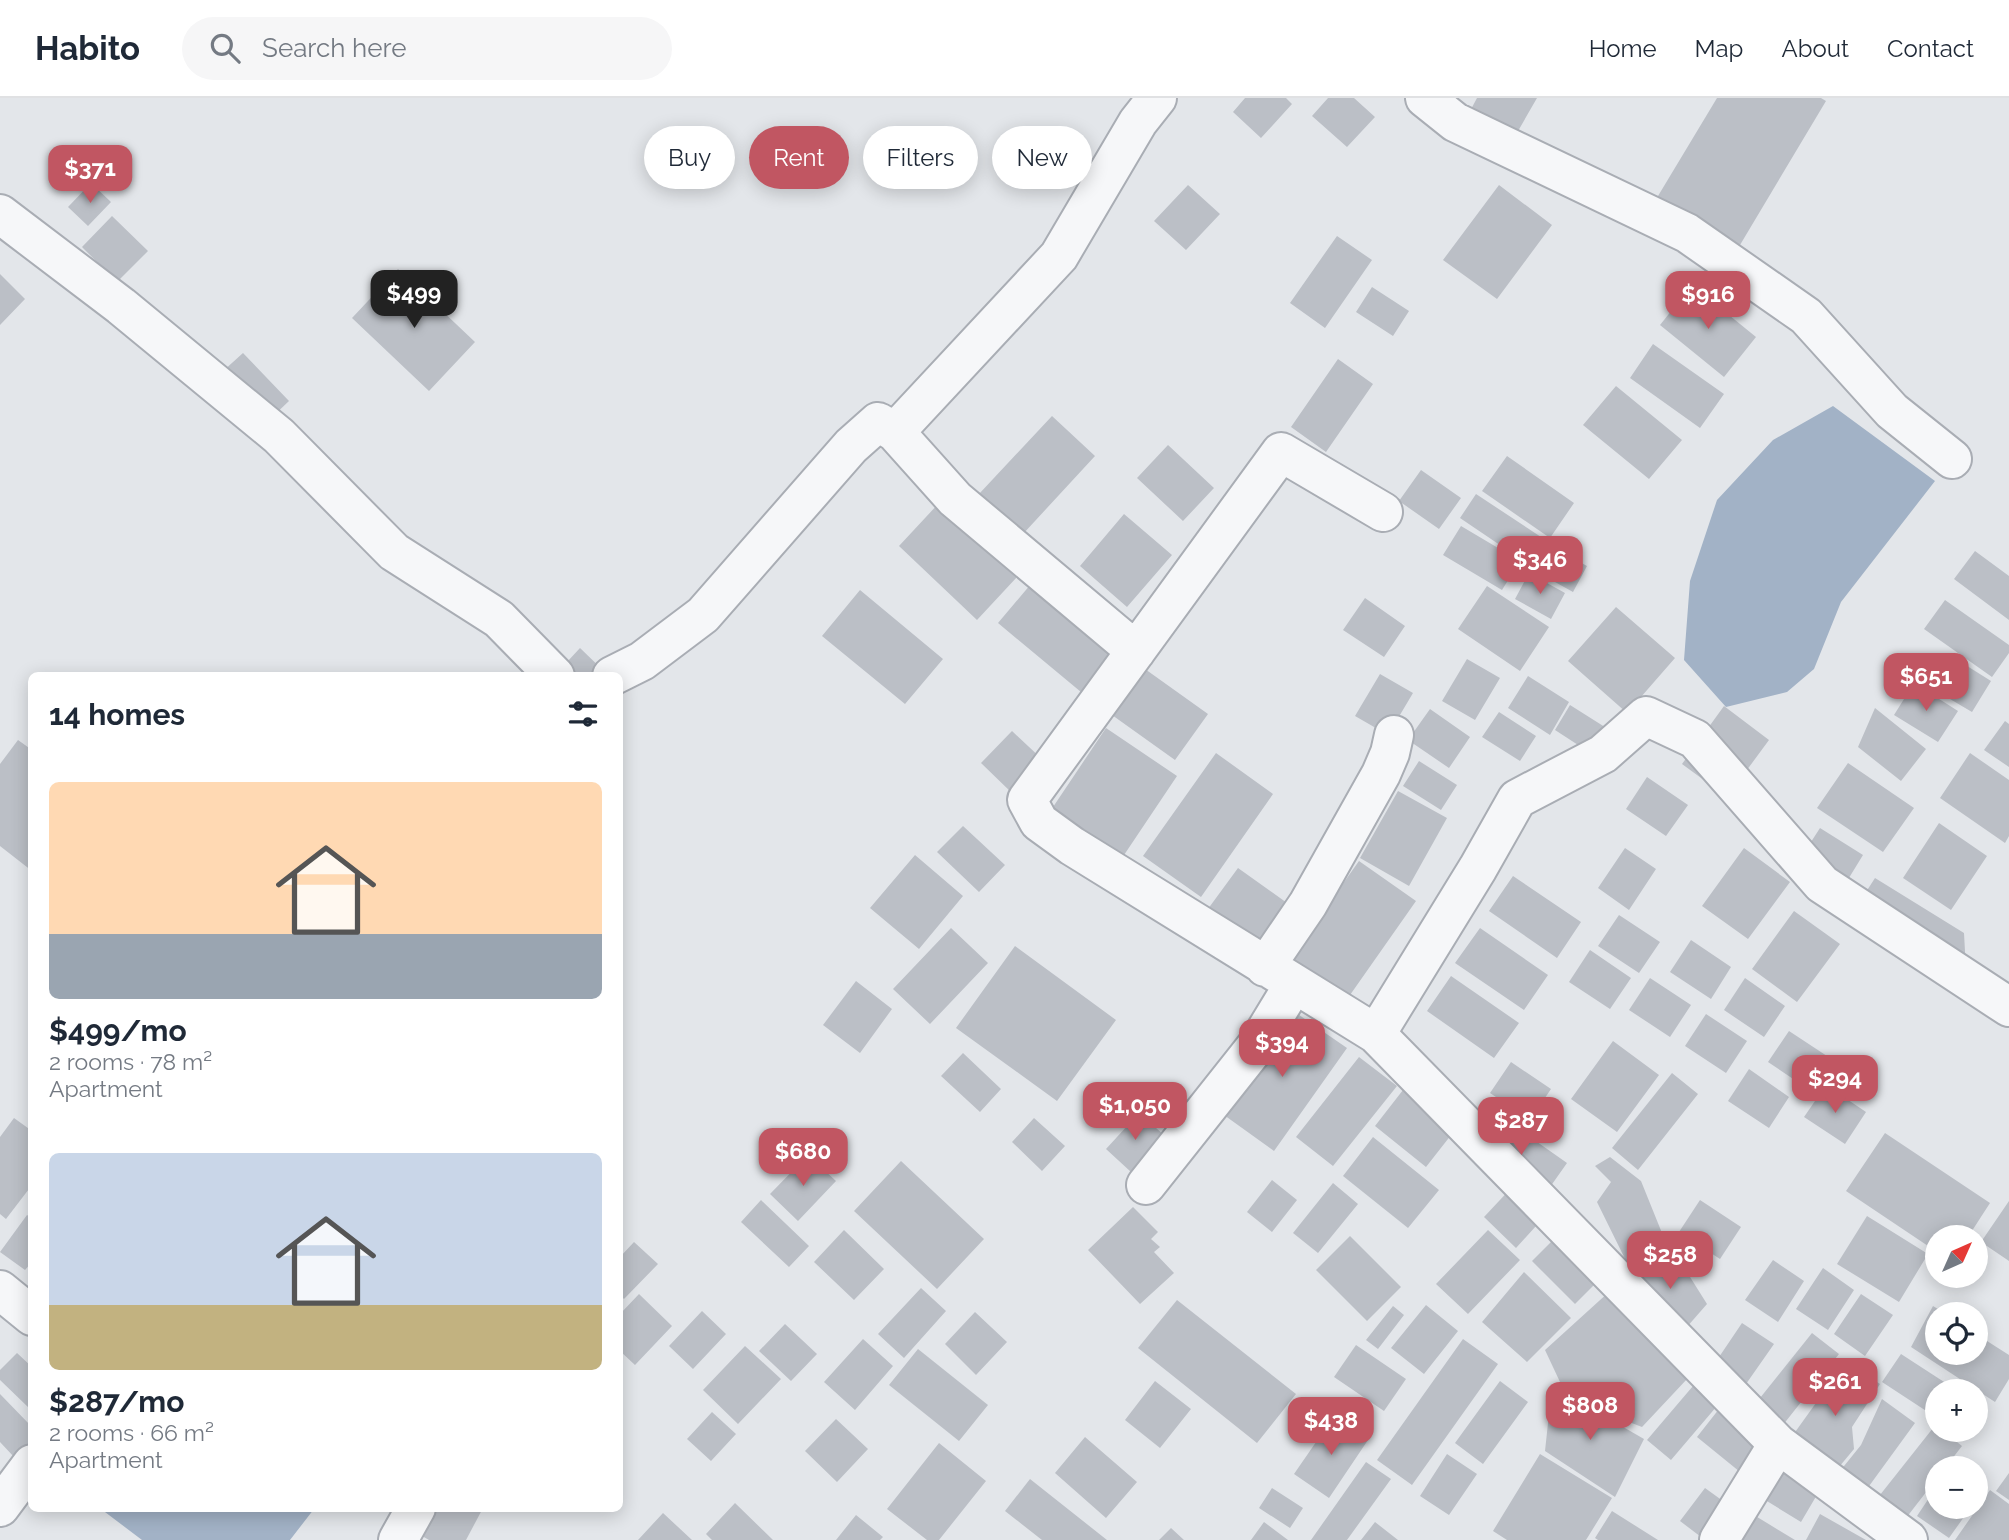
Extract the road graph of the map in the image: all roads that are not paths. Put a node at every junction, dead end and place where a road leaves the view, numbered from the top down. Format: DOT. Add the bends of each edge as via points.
graph roads {
  1 [pos="1157,98"];
  2 [pos="1424,98"];
  3 [pos="0,214"];
  4 [pos="895,432"];
  5 [pos="1952,459"];
  6 [pos="1383,512"];
  7 [pos="1136,651"];
  8 [pos="551,672"];
  9 [pos="620,672"];
  10 [pos="1394,735"];
  11 [pos="1280,975"];
  12 [pos="2009,1007"];
  13 [pos="1376,1034"];
  14 [pos="1146,1185"];
  15 [pos="0,1290"];
  16 [pos="28,1313"];
  17 [pos="1778,1444"];
  18 [pos="28,1469"];
  19 [pos="0,1507"];
  20 [pos="414,1512"];
  21 [pos="398,1540"];
  22 [pos="1719,1540"];
  23 [pos="1908,1540"];
  1 -- 4 [label="street" via="1059,256"];
  2 -- 5 [label="street" via="1455,122 1687,233 1806,316 1892,411"];
  3 -- 8 [label="street" via="279,436 394,552 499,619"];
  4 -- 7 [label="street" via="955,499"];
  4 -- 9 [label="street" via="878,422 851,446 703,615"];
  6 -- 7 [label="street" via="1281,452"];
  7 -- 11 [label="street" via="1027,800 1039,822 1072,846"];
  10 -- 11 [label="street" via="1381,774 1308,904"];
  11 -- 13 [label="street"];
  11 -- 14 [label="street" via="1257,1045"];
  12 -- 13 [label="street" via="1822,884 1695,739 1646,716 1603,754 1517,799"];
  13 -- 17 [label="street"];
  15 -- 16 [label="street"];
  17 -- 22 [label="street"];
  17 -- 23 [label="street"];
  18 -- 19 [label="street"];
  20 -- 21 [label="street"];
}
